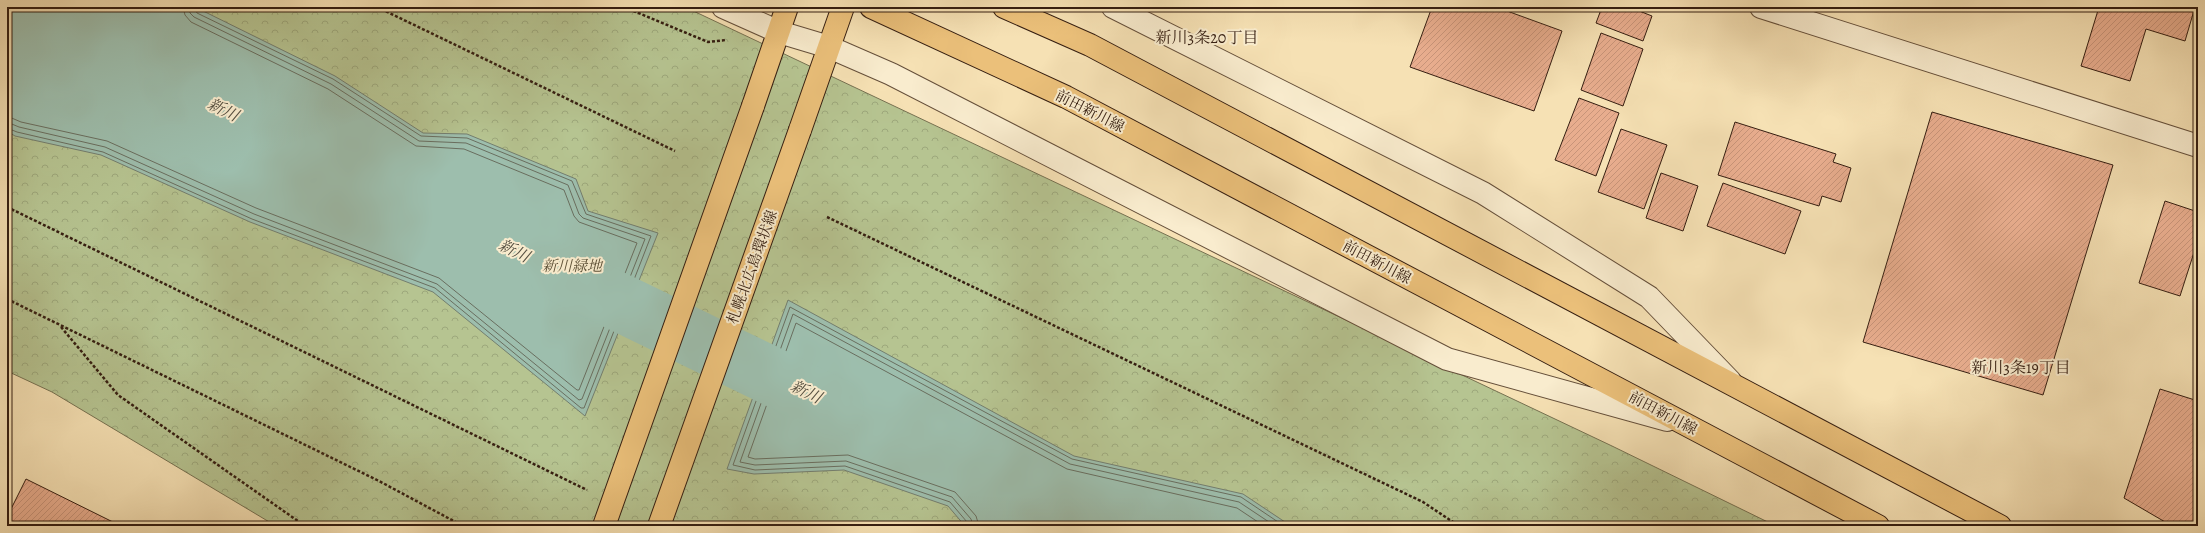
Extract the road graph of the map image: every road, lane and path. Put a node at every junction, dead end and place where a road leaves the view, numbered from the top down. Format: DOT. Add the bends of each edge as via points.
graph roads {
  1 [pos="377,7"];
  2 [pos="624,7"];
  3 [pos="723,7"];
  4 [pos="787,7"];
  5 [pos="843,7"];
  6 [pos="871,7"];
  7 [pos="1004,7"];
  8 [pos="1113,7"];
  9 [pos="1761,7"];
  10 [pos="779,32"];
  11 [pos="726,40"];
  12 [pos="829,46"];
  13 [pos="2198,146"];
  14 [pos="675,151"];
  15 [pos="7,207"];
  16 [pos="827,217"];
  17 [pos="7,299"];
  18 [pos="59,325"];
  19 [pos="1732,383"];
  20 [pos="1687,426"];
  21 [pos="535,464"];
  22 [pos="305,526"];
  23 [pos="463,526"];
  24 [pos="604,526"];
  25 [pos="659,526"];
  26 [pos="1459,526"];
  27 [pos="1878,526"];
  28 [pos="2000,526"];
  1 -- 14 [label="path"];
  2 -- 11 [label="path" via="708,42"];
  3 -- 10 [label="street"];
  4 -- 10 [label="main road"];
  5 -- 12 [label="main road, 札幌北広島環状線"];
  6 -- 20 [label="main road, 前田新川線" via="1066,97"];
  7 -- 19 [label="main road" via="1090,45"];
  8 -- 19 [label="street" via="1483,192 1649,297"];
  9 -- 13 [label="street"];
  10 -- 12 [label="street"];
  10 -- 24 [label="main road, bridge"];
  12 -- 20 [label="street" via="891,74 1447,359"];
  12 -- 25 [label="main road, 札幌北広島環状線, bridge"];
  15 -- 21 [label="path"];
  16 -- 26 [label="path" via="1423,502"];
  17 -- 18 [label="path"];
  18 -- 22 [label="path" via="118,395"];
  18 -- 23 [label="path" via="379,481"];
  19 -- 28 [label="main road"];
  20 -- 27 [label="main road, 前田新川線"];
}
